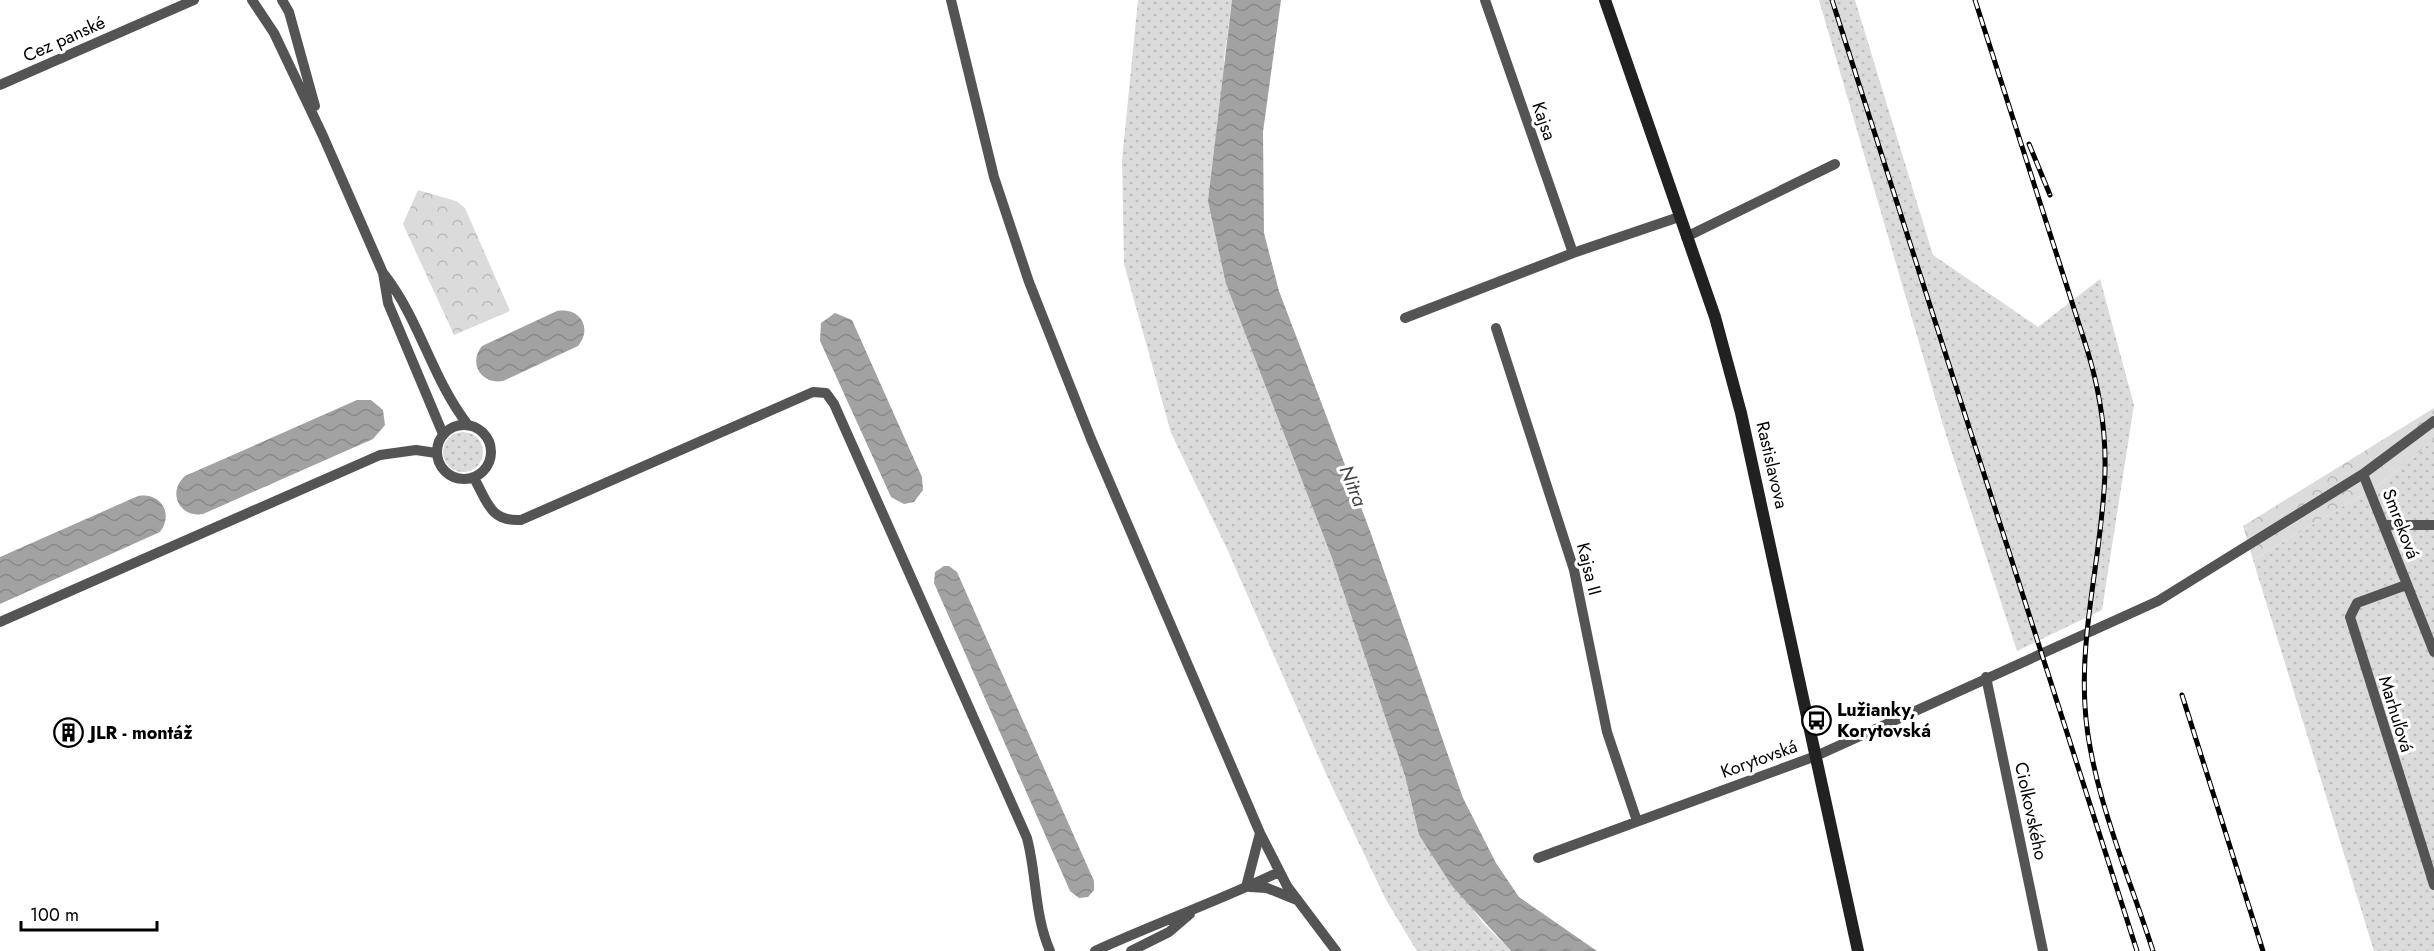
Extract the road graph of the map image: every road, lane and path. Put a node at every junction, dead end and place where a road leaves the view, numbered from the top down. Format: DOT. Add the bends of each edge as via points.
graph roads {
  1 [pos="194,0"];
  2 [pos="252,0"];
  3 [pos="282,0"];
  4 [pos="951,0"];
  5 [pos="1485,0"];
  6 [pos="1605,0"];
  7 [pos="178,4"];
  8 [pos="0,85"];
  9 [pos="323,136"];
  10 [pos="1835,164"];
  11 [pos="1679,217"];
  12 [pos="1686,237"];
  13 [pos="1573,253"];
  14 [pos="383,273"];
  15 [pos="1405,318"];
  16 [pos="1496,328"];
  17 [pos="2434,421"];
  18 [pos="468,425"];
  19 [pos="443,434"];
  20 [pos="436,453"];
  21 [pos="2363,474"];
  22 [pos="474,478"];
  23 [pos="2385,525"];
  24 [pos="2434,525"];
  25 [pos="2406,585"];
  26 [pos="0,622"];
  27 [pos="2434,652"];
  28 [pos="1986,677"];
  29 [pos="1816,756"];
  30 [pos="1637,821"];
  31 [pos="1260,833"];
  32 [pos="1538,858"];
  33 [pos="1280,872"];
  34 [pos="2434,885"];
  35 [pos="1246,887"];
  36 [pos="1296,900"];
  37 [pos="1192,912"];
  38 [pos="1050,951"];
  39 [pos="1095,951"];
  40 [pos="1131,951"];
  41 [pos="1336,951"];
  42 [pos="1858,951"];
  43 [pos="2043,951"];
  1 -- 7 [label="street, Cez panské"];
  2 -- 9 [label="street" via="274,33"];
  3 -- 9 [label="street" via="289,12"];
  4 -- 31 [label="street" via="994,177 1029,282 1091,439"];
  5 -- 13 [label="street, Kajsa"];
  6 -- 11 [label="street, Rastislavova"];
  7 -- 8 [label="street, Cez panské"];
  9 -- 14 [label="street"];
  10 -- 12 [label="street"];
  11 -- 12 [label="street, Rastislavova"];
  11 -- 13 [label="street"];
  12 -- 29 [label="street, Rastislavova" via="1715,317 1741,412"];
  13 -- 15 [label="street"];
  14 -- 18 [label="street" via="402,297 451,404"];
  14 -- 19 [label="street" via="388,303"];
  16 -- 30 [label="street, Kajsa II" via="1574,570 1607,732"];
  17 -- 21 [label="street, Korytovská"];
  18 -- 19 [label="street" via="450,428"];
  18 -- 22 [label="street" via="488,438 491,450 484,471"];
  19 -- 20 [label="street"];
  20 -- 22 [label="street" via="444,472 464,480"];
  20 -- 26 [label="street" via="416,450 381,454"];
  21 -- 23 [label="street, Smreková"];
  21 -- 28 [label="street, Korytovská" via="2158,601"];
  22 -- 38 [label="street" via="494,514 507,521 520,520 813,392 826,393 1027,838 1033,861 1036,908"];
  23 -- 24 [label="street"];
  23 -- 25 [label="street, Smreková"];
  25 -- 27 [label="street, Smreková"];
  25 -- 34 [label="street, Marhuľová" via="2357,603 2350,617"];
  28 -- 29 [label="street, Korytovská"];
  28 -- 43 [label="street, Ciolkovského"];
  29 -- 30 [label="street, Korytovská"];
  29 -- 42 [label="street, Rastislavova"];
  30 -- 32 [label="street, Korytovská"];
  31 -- 33 [label="street"];
  31 -- 35 [label="street"];
  33 -- 35 [label="street"];
  33 -- 36 [label="street"];
  35 -- 36 [label="street" via="1267,888"];
  35 -- 37 [label="street"];
  36 -- 41 [label="street"];
  37 -- 39 [label="street" via="1163,920"];
  37 -- 40 [label="street" via="1169,932"];
}
